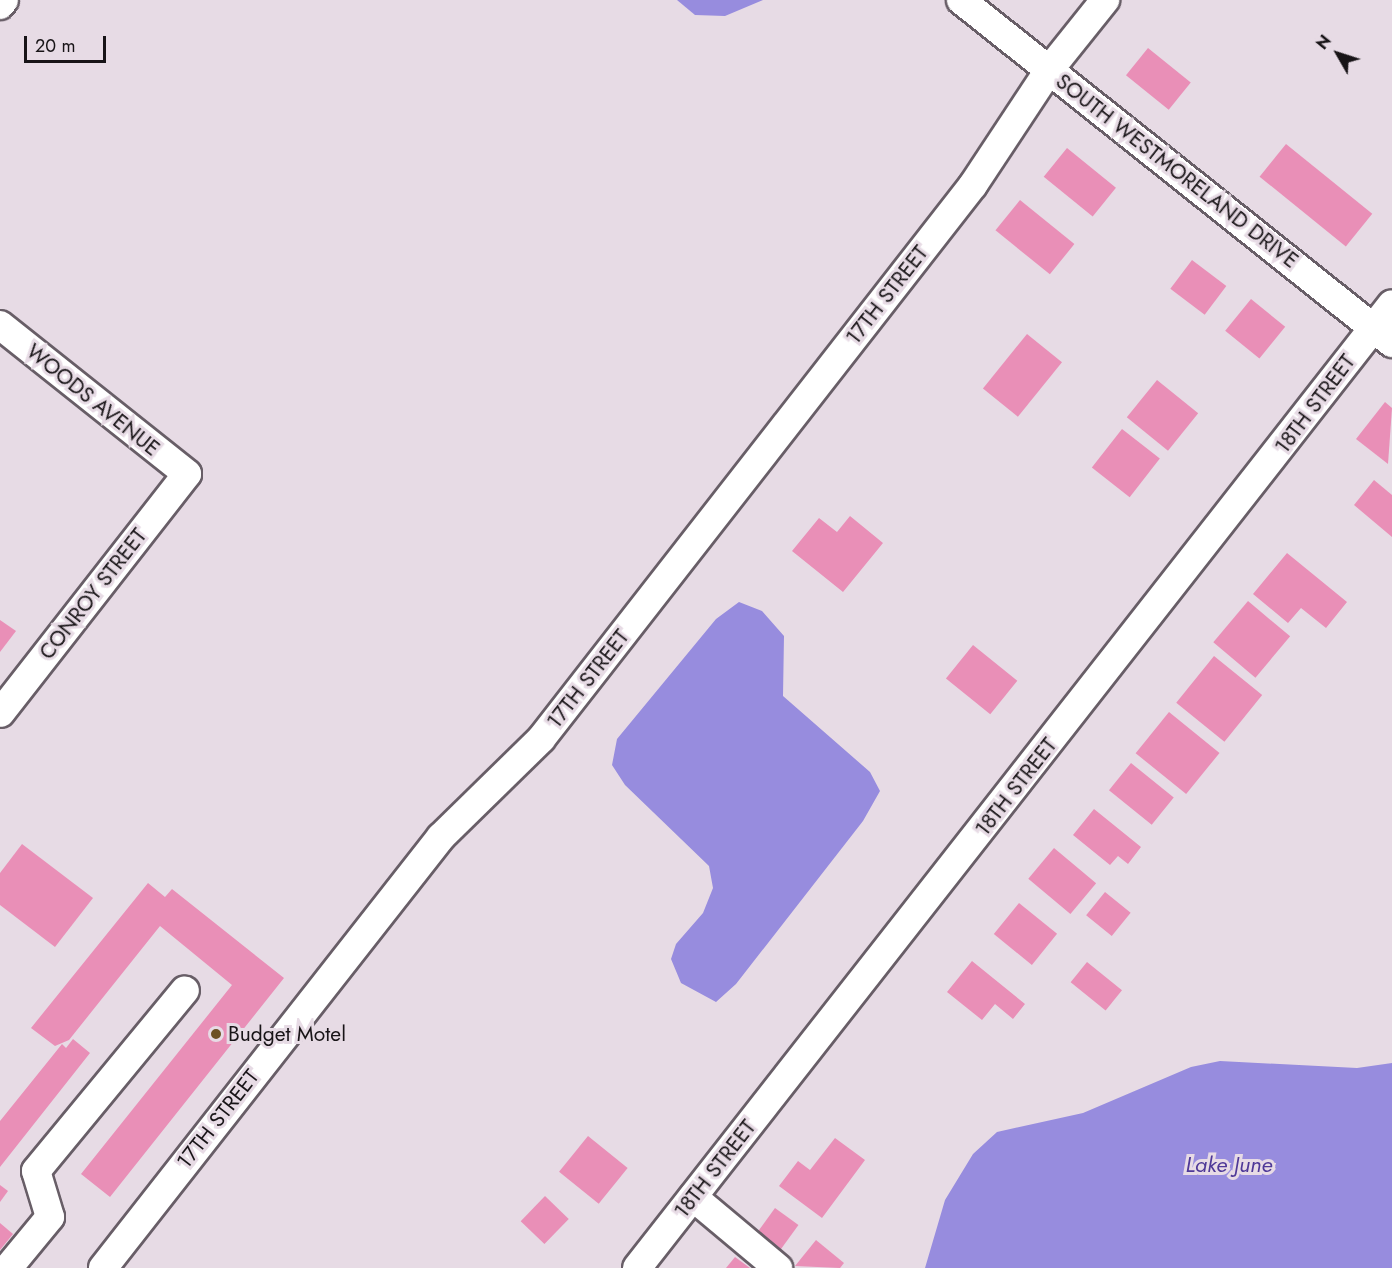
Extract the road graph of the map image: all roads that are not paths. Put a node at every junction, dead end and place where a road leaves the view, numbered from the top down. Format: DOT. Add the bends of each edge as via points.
graph roads {
  1 [pos="4,0"];
  2 [pos="961,0"];
  3 [pos="1105,0"];
  4 [pos="0,5"];
  5 [pos="1049,70"];
  6 [pos="1392,304"];
  7 [pos="0,325"];
  8 [pos="1383,335"];
  9 [pos="187,474"];
  10 [pos="0,713"];
  11 [pos="184,990"];
  12 [pos="693,1197"];
  13 [pos="9,1268"];
  14 [pos="103,1268"];
  15 [pos="637,1268"];
  16 [pos="778,1268"];
  1 -- 4 [label="street"];
  2 -- 5 [label="street, SOUTH WESTMORELAND DRIVE"];
  3 -- 5 [label="street, 17TH STREET"];
  5 -- 8 [label="street, SOUTH WESTMORELAND DRIVE"];
  5 -- 14 [label="street, 17TH STREET" via="973,185 541,739 441,837"];
  6 -- 8 [label="street, 18TH STREET"];
  7 -- 9 [label="street, WOODS AVENUE"];
  8 -- 12 [label="street, 18TH STREET"];
  9 -- 10 [label="street, CONROY STREET"];
  11 -- 13 [label="street" via="36,1172 50,1217"];
  12 -- 15 [label="street, 18TH STREET"];
  12 -- 16 [label="street"];
}
